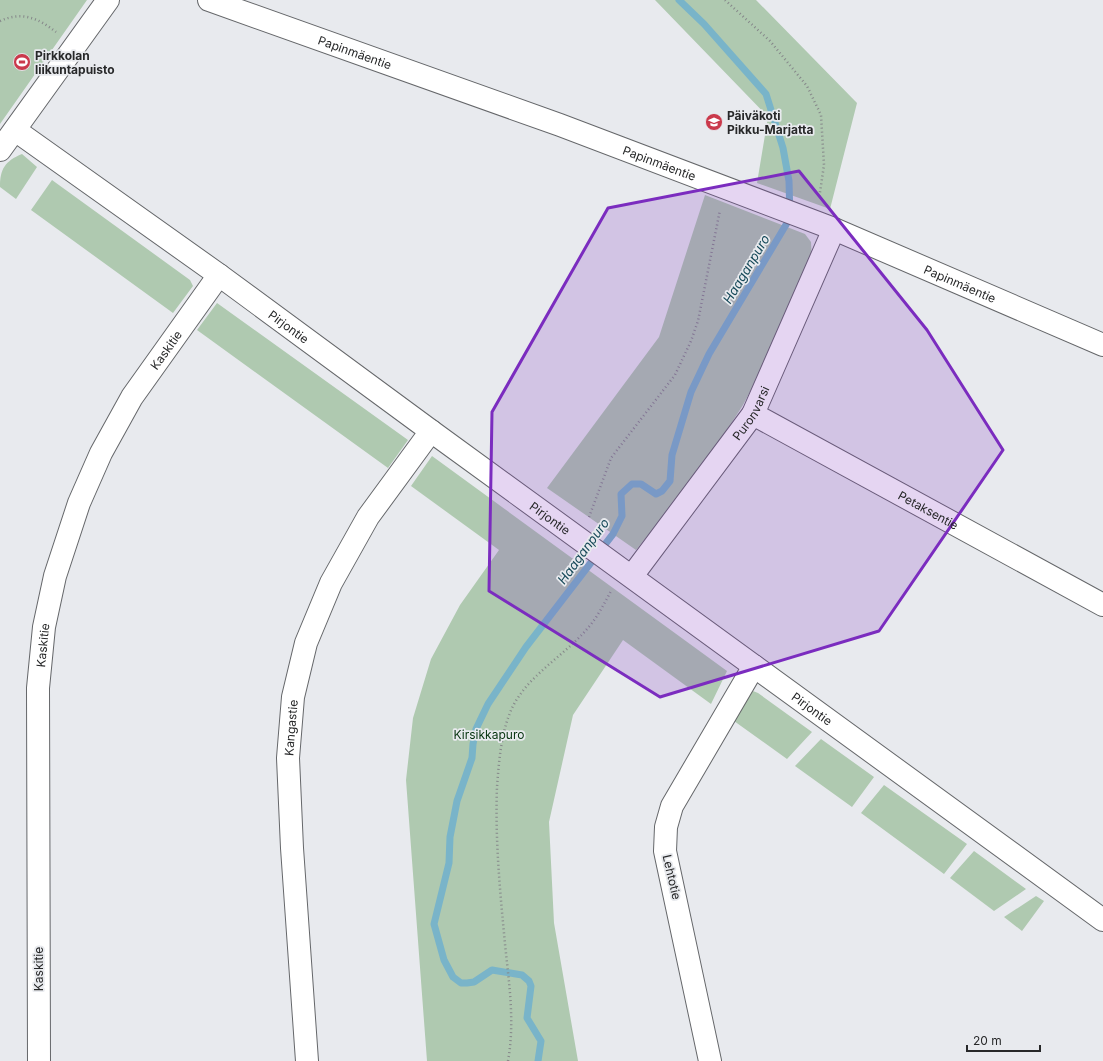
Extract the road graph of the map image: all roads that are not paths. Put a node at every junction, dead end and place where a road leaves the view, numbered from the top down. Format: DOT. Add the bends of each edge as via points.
graph roads {
  1 [pos="108,0"];
  2 [pos="209,0"];
  3 [pos="16,130"];
  4 [pos="0,150"];
  5 [pos="834,229"];
  6 [pos="219,275"];
  7 [pos="1103,345"];
  8 [pos="753,414"];
  9 [pos="431,431"];
  10 [pos="622,569"];
  11 [pos="1103,605"];
  12 [pos="754,666"];
  13 [pos="1103,920"];
  14 [pos="39,1061"];
  15 [pos="307,1061"];
  16 [pos="710,1061"];
  1 -- 3 [label="street"];
  2 -- 5 [label="street, Papinmäentie" via="560,125"];
  3 -- 4 [label="street"];
  3 -- 6 [label="street, Pirjontie"];
  5 -- 7 [label="street, Papinmäentie"];
  5 -- 8 [label="street, Puronvarsi"];
  6 -- 9 [label="street, Pirjontie"];
  6 -- 14 [label="street, Kaskitie" via="132,398 101,453 79,504 55,576 44,627 38,688"];
  8 -- 10 [label="street, Puronvarsi"];
  8 -- 11 [label="street, Petaksentie"];
  9 -- 10 [label="street, Pirjontie"];
  9 -- 15 [label="street, Kangastie" via="368,516 331,583 306,643 293,698 288,758"];
  10 -- 12 [label="street, Pirjontie"];
  12 -- 13 [label="street, Pirjontie"];
  12 -- 16 [label="street, Lehtotie" via="672,806 666,827 666,851"];
}
